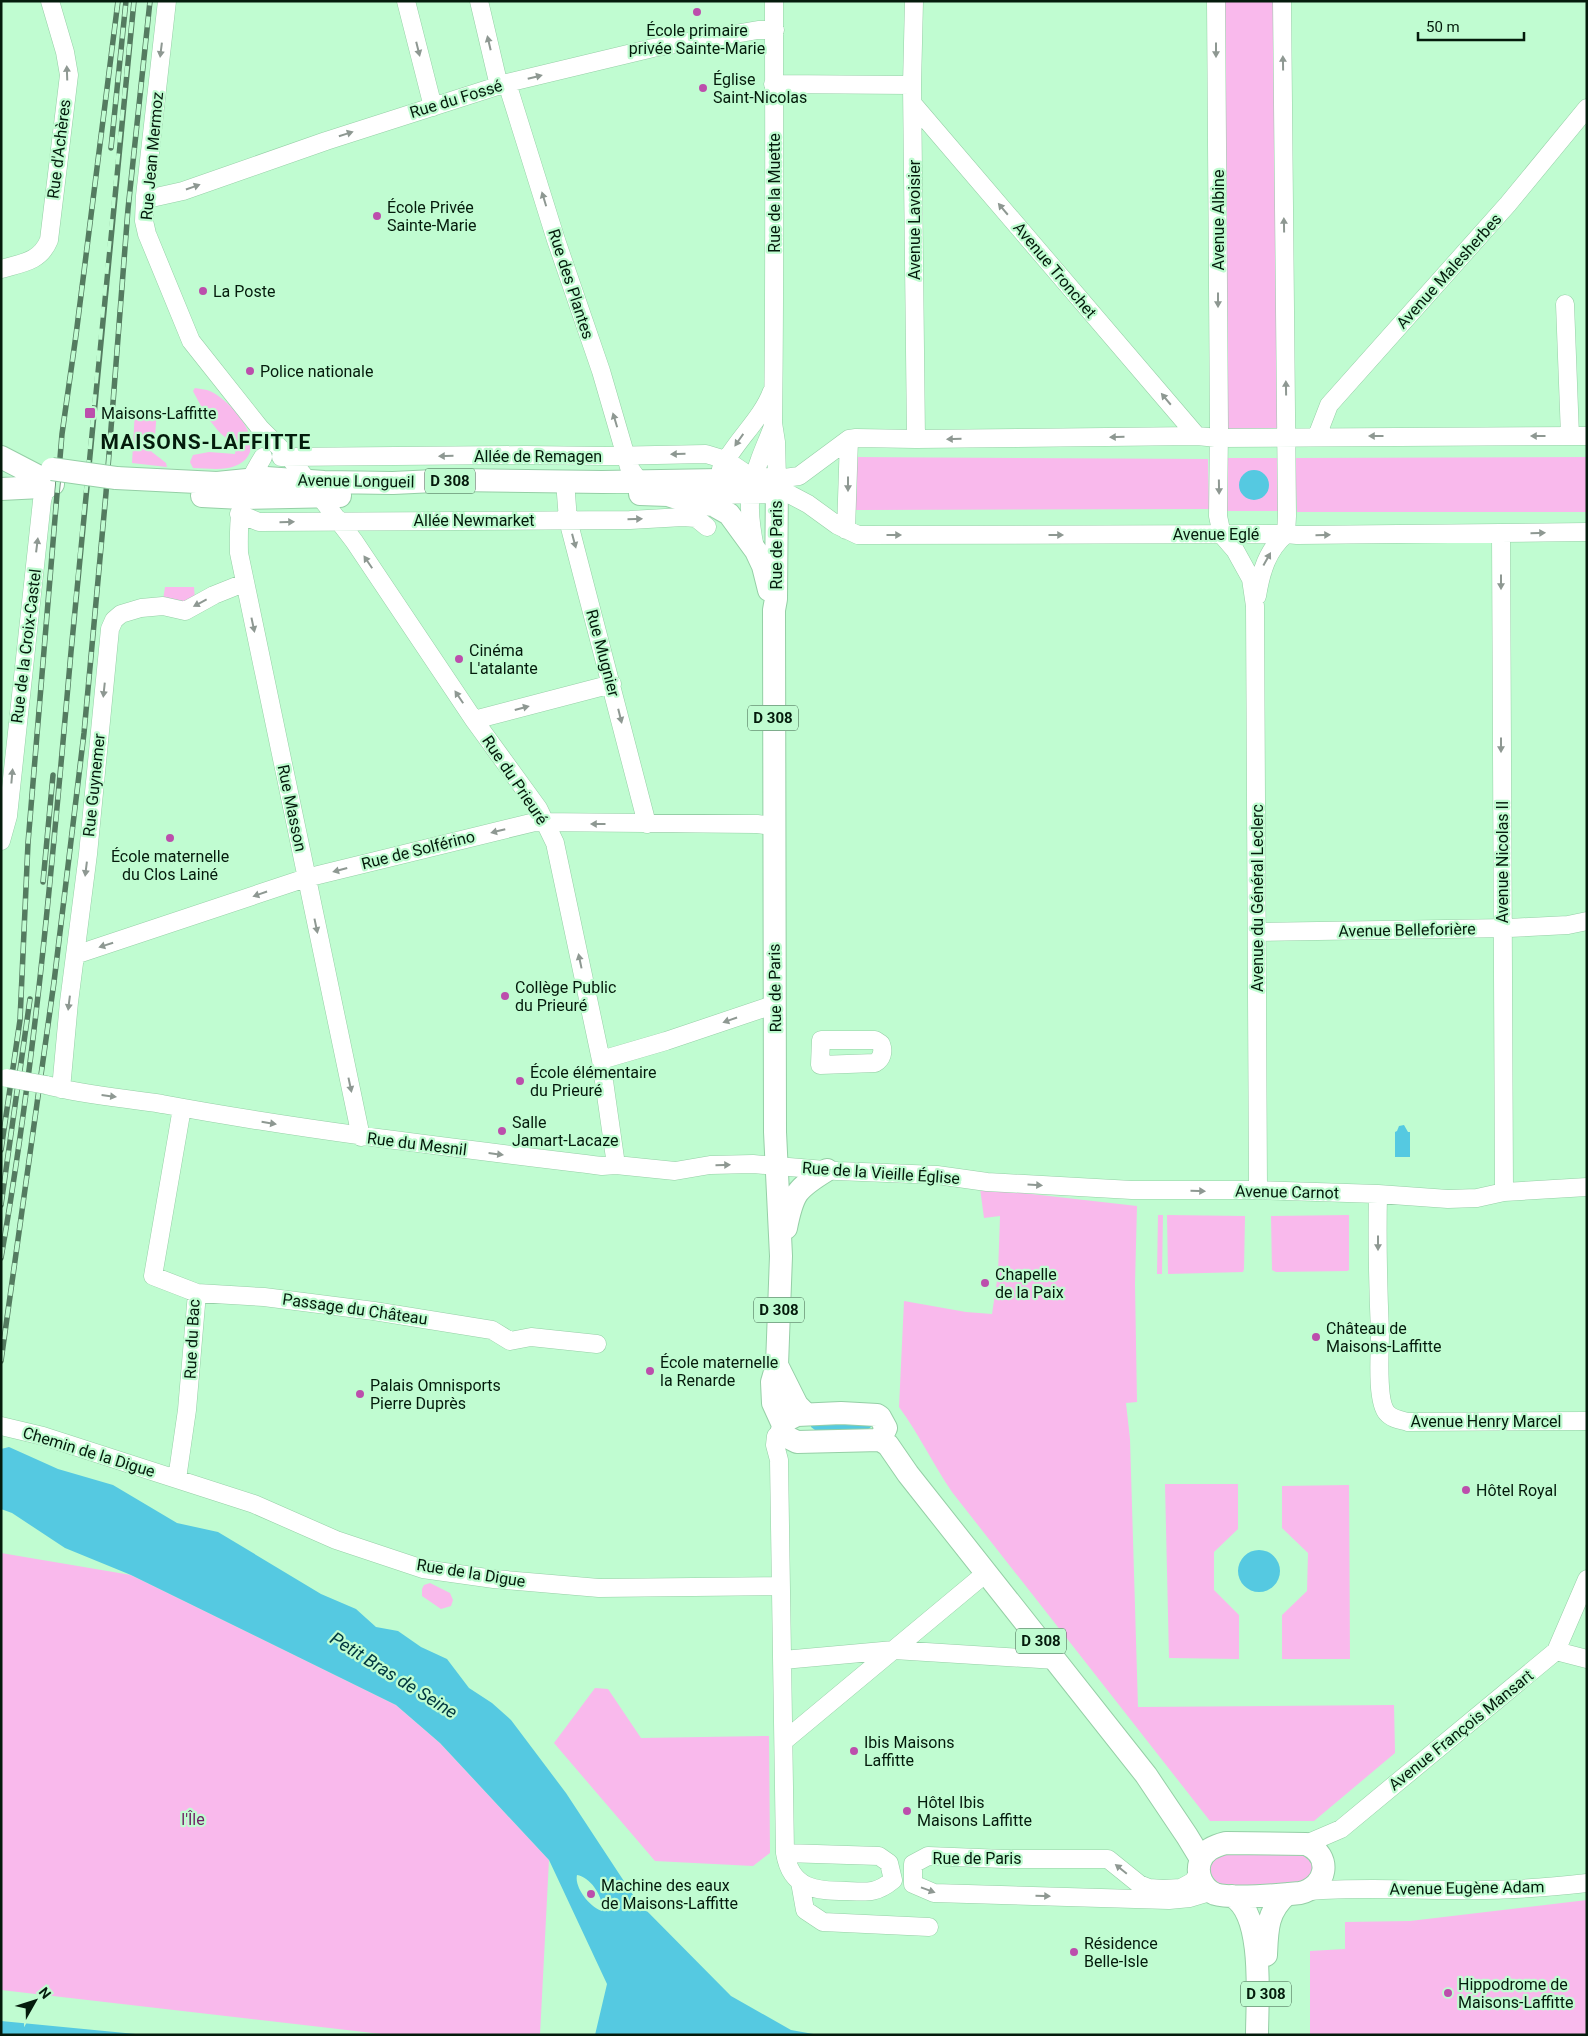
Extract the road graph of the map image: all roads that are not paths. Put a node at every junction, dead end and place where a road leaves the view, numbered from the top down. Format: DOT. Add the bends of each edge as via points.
graph roads {
  1 [pos="50,1"];
  2 [pos="167,1"];
  3 [pos="406,1"];
  4 [pos="479,1"];
  5 [pos="774,1"];
  6 [pos="914,1"];
  7 [pos="1216,1"];
  8 [pos="1282,1"];
  9 [pos="775,30"];
  10 [pos="503,84"];
  11 [pos="773,84"];
  12 [pos="912,85"];
  13 [pos="914,104"];
  14 [pos="433,107"];
  15 [pos="1587,108"];
  16 [pos="145,196"];
  17 [pos="1,269"];
  18 [pos="1565,304"];
  19 [pos="774,385"];
  20 [pos="773,423"];
  21 [pos="260,428"];
  22 [pos="1197,436"];
  23 [pos="1286,436"];
  24 [pos="1318,436"];
  25 [pos="1579,436"];
  26 [pos="1218,438"];
  27 [pos="849,439"];
  28 [pos="916,439"];
  29 [pos="1,445"];
  30 [pos="626,456"];
  31 [pos="1,457"];
  32 [pos="289,457"];
  33 [pos="721,470"];
  34 [pos="52,476"];
  35 [pos="639,481"];
  36 [pos="777,486"];
  37 [pos="752,487"];
  38 [pos="565,488"];
  39 [pos="1,489"];
  40 [pos="261,489"];
  41 [pos="315,489"];
  42 [pos="668,495"];
  43 [pos="568,520"];
  44 [pos="339,521"];
  45 [pos="706,527"];
  46 [pos="846,530"];
  47 [pos="1587,532"];
  48 [pos="1501,533"];
  49 [pos="1286,534"];
  50 [pos="1222,535"];
  51 [pos="756,551"];
  52 [pos="244,583"];
  53 [pos="1255,606"];
  54 [pos="774,610"];
  55 [pos="612,684"];
  56 [pos="474,720"];
  57 [pos="9,733"];
  58 [pos="545,824"];
  59 [pos="647,824"];
  60 [pos="774,826"];
  61 [pos="1,841"];
  62 [pos="306,878"];
  63 [pos="1587,921"];
  64 [pos="1502,928"];
  65 [pos="1257,932"];
  66 [pos="75,955"];
  67 [pos="776,1004"];
  68 [pos="601,1060"];
  69 [pos="4,1077"];
  70 [pos="54,1087"];
  71 [pos="182,1108"];
  72 [pos="361,1136"];
  73 [pos="616,1165"];
  74 [pos="776,1165"];
  75 [pos="827,1170"];
  76 [pos="987,1182"];
  77 [pos="1587,1187"];
  78 [pos="1258,1190"];
  79 [pos="1504,1192"];
  80 [pos="1378,1194"];
  81 [pos="781,1256"];
  82 [pos="197,1293"];
  83 [pos="597,1344"];
  84 [pos="778,1365"];
  85 [pos="806,1414"];
  86 [pos="880,1417"];
  87 [pos="1587,1421"];
  88 [pos="1,1426"];
  89 [pos="786,1432"];
  90 [pos="880,1440"];
  91 [pos="177,1479"];
  92 [pos="937,1508"];
  93 [pos="986,1573"];
  94 [pos="1587,1579"];
  95 [pos="781,1586"];
  96 [pos="894,1650"];
  97 [pos="1556,1652"];
  98 [pos="1587,1659"];
  99 [pos="782,1660"];
  100 [pos="1056,1660"];
  101 [pos="784,1741"];
  102 [pos="1146,1775"];
  103 [pos="1341,1829"];
  104 [pos="1306,1844"];
  105 [pos="1220,1845"];
  106 [pos="785,1853"];
  107 [pos="1323,1865"];
  108 [pos="1203,1875"];
  109 [pos="800,1882"];
  110 [pos="1587,1884"];
  111 [pos="1346,1889"];
  112 [pos="1310,1891"];
  113 [pos="1287,1894"];
  114 [pos="1232,1896"];
  115 [pos="929,1927"];
  116 [pos="1256,2035"];
  117 [pos="1265,2035"];
  17 -- 1 [label="street, Rue d'Achères, one-way" via="38,257 49,240 68,75 65,52"];
  2 -- 16 [label="street, Rue Jean Mermoz, one-way"];
  3 -- 14 [label="street, one-way"];
  10 -- 4 [label="street, Rue des Plantes, one-way"];
  5 -- 9 [label="street, Rue de la Muette"];
  6 -- 12 [label="street, Avenue Lavoisier"];
  7 -- 26 [label="street, Avenue Albine, one-way"];
  23 -- 8 [label="street, one-way"];
  10 -- 9 [label="street, Rue du Fossé, one-way" via="653,48"];
  9 -- 11 [label="street, Rue de la Muette"];
  10 -- 14 [label="street, Rue du Fossé"];
  30 -- 10 [label="street, Rue des Plantes, one-way" via="601,371"];
  11 -- 12 [label="street"];
  11 -- 19 [label="street, Rue de la Muette" via="776,152"];
  12 -- 13 [label="street, Avenue Lavoisier"];
  22 -- 13 [label="street, Avenue Tronchet, one-way"];
  13 -- 28 [label="street, Avenue Lavoisier"];
  16 -- 14 [label="street, Rue du Fossé, one-way" via="183,191"];
  15 -- 24 [label="street, Avenue Malesherbes" via="1508,204 1329,405"];
  16 -- 21 [label="street, Rue Jean Mermoz" via="147,234 191,341"];
  18 -- 25 [label="street"];
  19 -- 20 [label="street, Rue de la Muette"];
  19 -- 33 [label="street, Rue de la Muette, one-way" via="761,412 741,436"];
  20 -- 36 [label="street, Rue de la Muette"];
  20 -- 37 [label="street, Rue de la Muette"];
  21 -- 32 [label="street, Rue Jean Mermoz"];
  21 -- 40 [label="street"];
  22 -- 26 [label="street"];
  22 -- 28 [label="street, one-way"];
  23 -- 24 [label="street"];
  23 -- 26 [label="street"];
  23 -- 49 [label="street"];
  25 -- 24 [label="street, one-way"];
  26 -- 50 [label="street, Avenue du Général Leclerc, one-way" via="1218,516"];
  27 -- 28 [label="street"];
  27 -- 36 [label="street" via="799,476"];
  27 -- 46 [label="street, one-way"];
  29 -- 34 [label="main road, D 308"];
  30 -- 32 [label="street, Allée de Remagen, one-way"];
  33 -- 30 [label="street, Allée de Remagen, one-way" via="706,454"];
  30 -- 35 [label="street, Rue des Plantes"];
  31 -- 34 [label="main road, D 308"];
  32 -- 40 [label="street, Allée de Remagen"];
  32 -- 41 [label="street, Rue Jean Mermoz"];
  33 -- 35 [label="main road, Avenue Longueil / D 308"];
  33 -- 37 [label="main road, Avenue Longueil / D 308"];
  34 -- 39 [label="main road" via="41,487"];
  34 -- 40 [label="main road, Avenue Longueil / D 308, bridge" via="116,483 217,483"];
  57 -- 34 [label="street, Rue de la Croix-Castel, one-way" via="42,501"];
  35 -- 38 [label="main road, Avenue Longueil / D 308"];
  36 -- 37 [label="main road, Avenue Longueil / D 308"];
  36 -- 46 [label="street, Avenue Eglé"];
  36 -- 54 [label="main road, Rue de Paris / D 308"];
  37 -- 42 [label="street, Avenue Longueil"];
  37 -- 51 [label="street, Rue de Paris" via="750,519"];
  38 -- 41 [label="main road, Avenue Longueil / D 308" via="362,495"];
  38 -- 42 [label="main road, Avenue Longueil / D 308"];
  38 -- 43 [label="street, Rue Mugnier"];
  40 -- 41 [label="main road, Avenue Longueil / D 308"];
  40 -- 44 [label="street, Allée Newmarket, one-way" via="259,522"];
  40 -- 52 [label="street, Rue Masson" via="239,553"];
  41 -- 44 [label="street, Rue du Prieuré"];
  42 -- 51 [label="main road, Rue de Paris / D 308" via="724,510 735,519"];
  43 -- 44 [label="street, Allée Newmarket"];
  43 -- 45 [label="street, Allée Newmarket, one-way" via="683,517 696,518"];
  43 -- 55 [label="street, Rue Mugnier, one-way"];
  56 -- 44 [label="street, Rue du Prieuré, one-way"];
  46 -- 50 [label="street, Avenue Eglé, one-way" via="858,535"];
  48 -- 47 [label="street, Avenue Eglé, one-way"];
  49 -- 48 [label="street, Avenue Eglé, one-way"];
  48 -- 64 [label="street, Avenue Nicolas II, one-way"];
  49 -- 50 [label="street, Avenue Eglé"];
  53 -- 49 [label="street, Avenue du Général Leclerc, one-way" via="1265,562 1278,540"];
  50 -- 53 [label="street, Avenue du Général Leclerc" via="1235,550 1251,579"];
  51 -- 54 [label="main road, Rue de Paris / D 308"];
  52 -- 62 [label="street, Rue Masson, one-way"];
  52 -- 66 [label="street, Rue Guynemer, one-way" via="185,610 162,606 142,608 121,614 114,620 110,629"];
  53 -- 65 [label="street, Avenue du Général Leclerc"];
  54 -- 60 [label="main road, Rue de Paris / D 308"];
  56 -- 55 [label="street, one-way"];
  55 -- 59 [label="street, Rue Mugnier, one-way"];
  56 -- 58 [label="street, Rue du Prieuré" via="538,808"];
  61 -- 57 [label="street, Rue de la Croix-Castel, one-way" via="8,816"];
  59 -- 58 [label="street, Rue de Solférino, one-way"];
  58 -- 62 [label="street, Rue de Solférino, one-way" via="535,822 504,829"];
  68 -- 58 [label="street, Rue du Prieuré, one-way" via="555,843"];
  59 -- 60 [label="street, Rue de Solférino"];
  60 -- 67 [label="main road, Rue de Paris / D 308"];
  62 -- 66 [label="street, Rue de Solférino, one-way"];
  62 -- 72 [label="street, Rue Masson, one-way"];
  63 -- 64 [label="street, Avenue Belleforière"];
  64 -- 65 [label="street, Avenue Belleforière"];
  64 -- 79 [label="street, Avenue Nicolas II"];
  65 -- 78 [label="street, Avenue du Général Leclerc"];
  66 -- 70 [label="street, Rue Guynemer, one-way"];
  67 -- 68 [label="street, one-way"];
  67 -- 74 [label="main road, Rue de Paris / D 308"];
  68 -- 73 [label="street, Rue du Prieuré"];
  69 -- 70 [label="street, Rue du Mesnil, bridge"];
  70 -- 71 [label="street, Rue du Mesnil, one-way"];
  71 -- 72 [label="street, Rue du Mesnil, one-way"];
  71 -- 82 [label="street, Rue du Bac" via="152,1276"];
  72 -- 73 [label="street, Rue du Mesnil, one-way" via="602,1166"];
  73 -- 74 [label="street, Rue du Mesnil, one-way" via="675,1171 710,1165"];
  74 -- 75 [label="street, Rue de la Vieille Église"];
  74 -- 81 [label="main road, Rue de Paris / D 308"];
  75 -- 76 [label="street, Rue de la Vieille Église" via="937,1175"];
  75 -- 81 [label="main road" via="803,1185 792,1201"];
  76 -- 78 [label="street, Avenue Carnot, one-way" via="1132,1190"];
  77 -- 79 [label="street, Avenue Carnot"];
  78 -- 80 [label="street, Avenue Carnot"];
  79 -- 80 [label="street, Avenue Carnot" via="1477,1198 1448,1199"];
  80 -- 87 [label="street, Avenue Henry Marcel, one-way" via="1380,1386 1387,1414 1408,1422"];
  81 -- 84 [label="main road, Rue de Paris / D 308"];
  82 -- 83 [label="street, Passage du Château" via="264,1297 384,1312 492,1330 510,1341 531,1337"];
  82 -- 91 [label="street, Rue du Bac" via="187,1410"];
  84 -- 85 [label="main road, Rue de Paris / D 308"];
  84 -- 89 [label="main road, Rue de Paris / D 308" via="772,1382 773,1403"];
  85 -- 86 [label="main road" via="874,1414"];
  85 -- 89 [label="main road" via="790,1418"];
  86 -- 90 [label="main road" via="886,1428"];
  86 -- 92 [label="main road, D 308" via="898,1434"];
  88 -- 91 [label="street, Chemin de la Digue"];
  89 -- 90 [label="main road"];
  89 -- 95 [label="street" via="779,1460"];
  90 -- 92 [label="main road, D 308" via="888,1445"];
  91 -- 95 [label="street, Rue de la Digue" via="254,1504 336,1540 423,1569 494,1580 599,1588"];
  92 -- 93 [label="main road, D 308"];
  93 -- 96 [label="street"];
  93 -- 100 [label="main road, D 308"];
  94 -- 97 [label="street"];
  95 -- 99 [label="street"];
  96 -- 99 [label="street"];
  96 -- 100 [label="street"];
  96 -- 101 [label="street"];
  97 -- 98 [label="street"];
  97 -- 103 [label="street, Avenue François Mansart"];
  99 -- 101 [label="street"];
  100 -- 102 [label="main road, D 308"];
  101 -- 106 [label="street"];
  102 -- 105 [label="main road, D 308" via="1197,1828"];
  102 -- 108 [label="main road, D 308" via="1187,1836"];
  103 -- 104 [label="street, Avenue François Mansart"];
  103 -- 107 [label="street, Avenue François Mansart"];
  104 -- 105 [label="main road"];
  104 -- 107 [label="main road" via="1315,1849"];
  105 -- 108 [label="main road" via="1210,1849"];
  106 -- 109 [label="street" via="793,1874"];
  106 -- 109 [label="street" via="879,1856 889,1862 893,1873 893,1880 875,1892 815,1890"];
  107 -- 111 [label="street"];
  107 -- 112 [label="main road" via="1320,1881"];
  108 -- 108 [label="street, Rue de Paris, one-way" via="1181,1888 1164,1890 1139,1884 1108,1859 928,1856 913,1864 912,1873 913,1884 934,1893 1169,1900 1190,1898"];
  108 -- 114 [label="main road" via="1221,1896"];
  109 -- 115 [label="street" via="805,1910 823,1922"];
  110 -- 111 [label="street, Avenue Eugène Adam" via="1459,1890"];
  111 -- 112 [label="street, Avenue Eugène Adam"];
  112 -- 113 [label="main road"];
  113 -- 114 [label="main road"];
  113 -- 117 [label="main road, D 308" via="1275,1906 1267,1934"];
  114 -- 116 [label="main road, D 308" via="1244,1904 1254,1932"];
}
